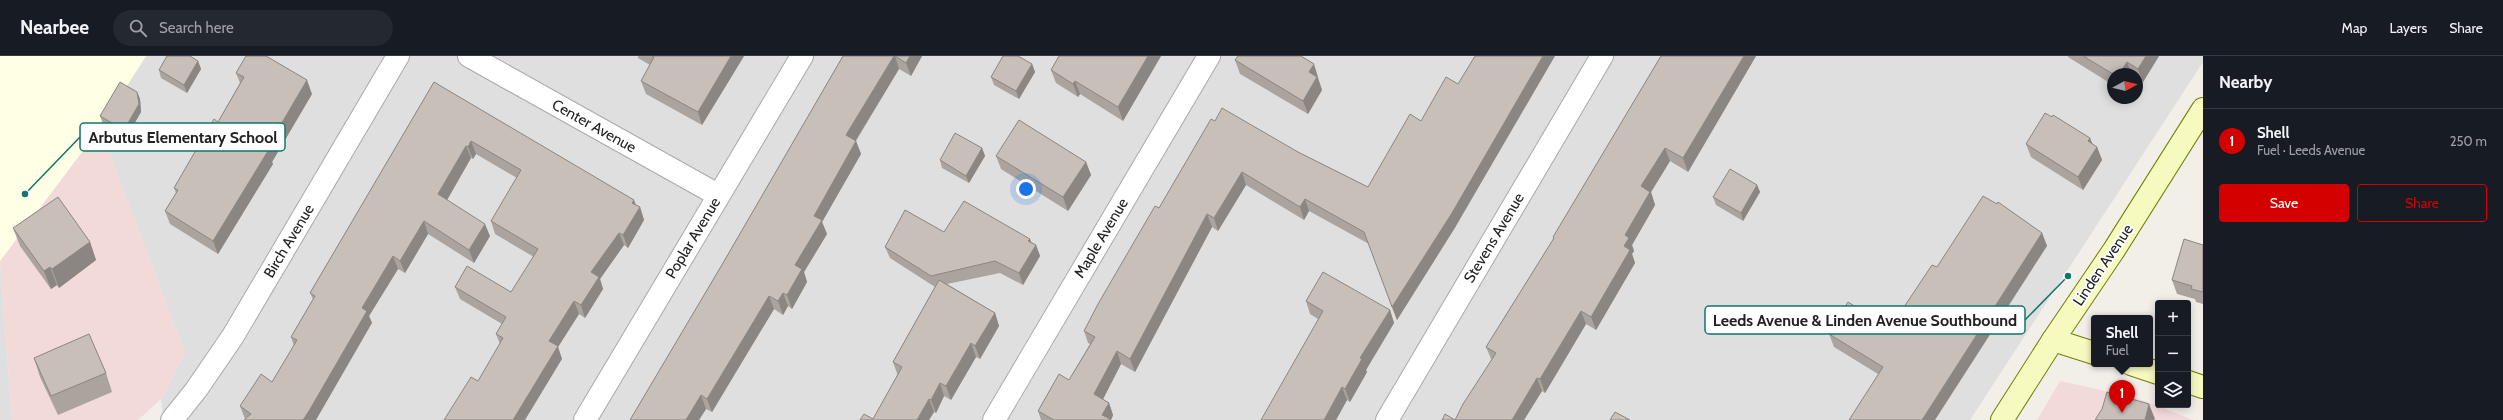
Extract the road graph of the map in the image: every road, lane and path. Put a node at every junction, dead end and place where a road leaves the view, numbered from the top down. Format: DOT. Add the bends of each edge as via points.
graph roads {
  1 [pos="398,56"];
  2 [pos="468,56"];
  3 [pos="802,56"];
  4 [pos="1209,56"];
  5 [pos="1602,56"];
  6 [pos="2203,109"];
  7 [pos="718,196"];
  8 [pos="2053,340"];
  9 [pos="2091,352"];
  10 [pos="2140,367"];
  11 [pos="2155,372"];
  12 [pos="2191,383"];
  13 [pos="2203,387"];
  14 [pos="172,420"];
  15 [pos="585,420"];
  16 [pos="994,420"];
  17 [pos="1387,420"];
  18 [pos="2002,420"];
  1 -- 14 [label="street, Birch Avenue" via="233,336"];
  2 -- 7 [label="street, Center Avenue"];
  3 -- 7 [label="street, Poplar Avenue"];
  4 -- 16 [label="street, Maple Avenue"];
  5 -- 17 [label="street, Stevens Avenue"];
  6 -- 8 [label="street, Linden Avenue" via="2114,250"];
  7 -- 15 [label="street, Poplar Avenue"];
  8 -- 9 [label="street"];
  8 -- 18 [label="street, Linden Avenue"];
  10 -- 11 [label="street"];
  12 -- 13 [label="street"];
}
